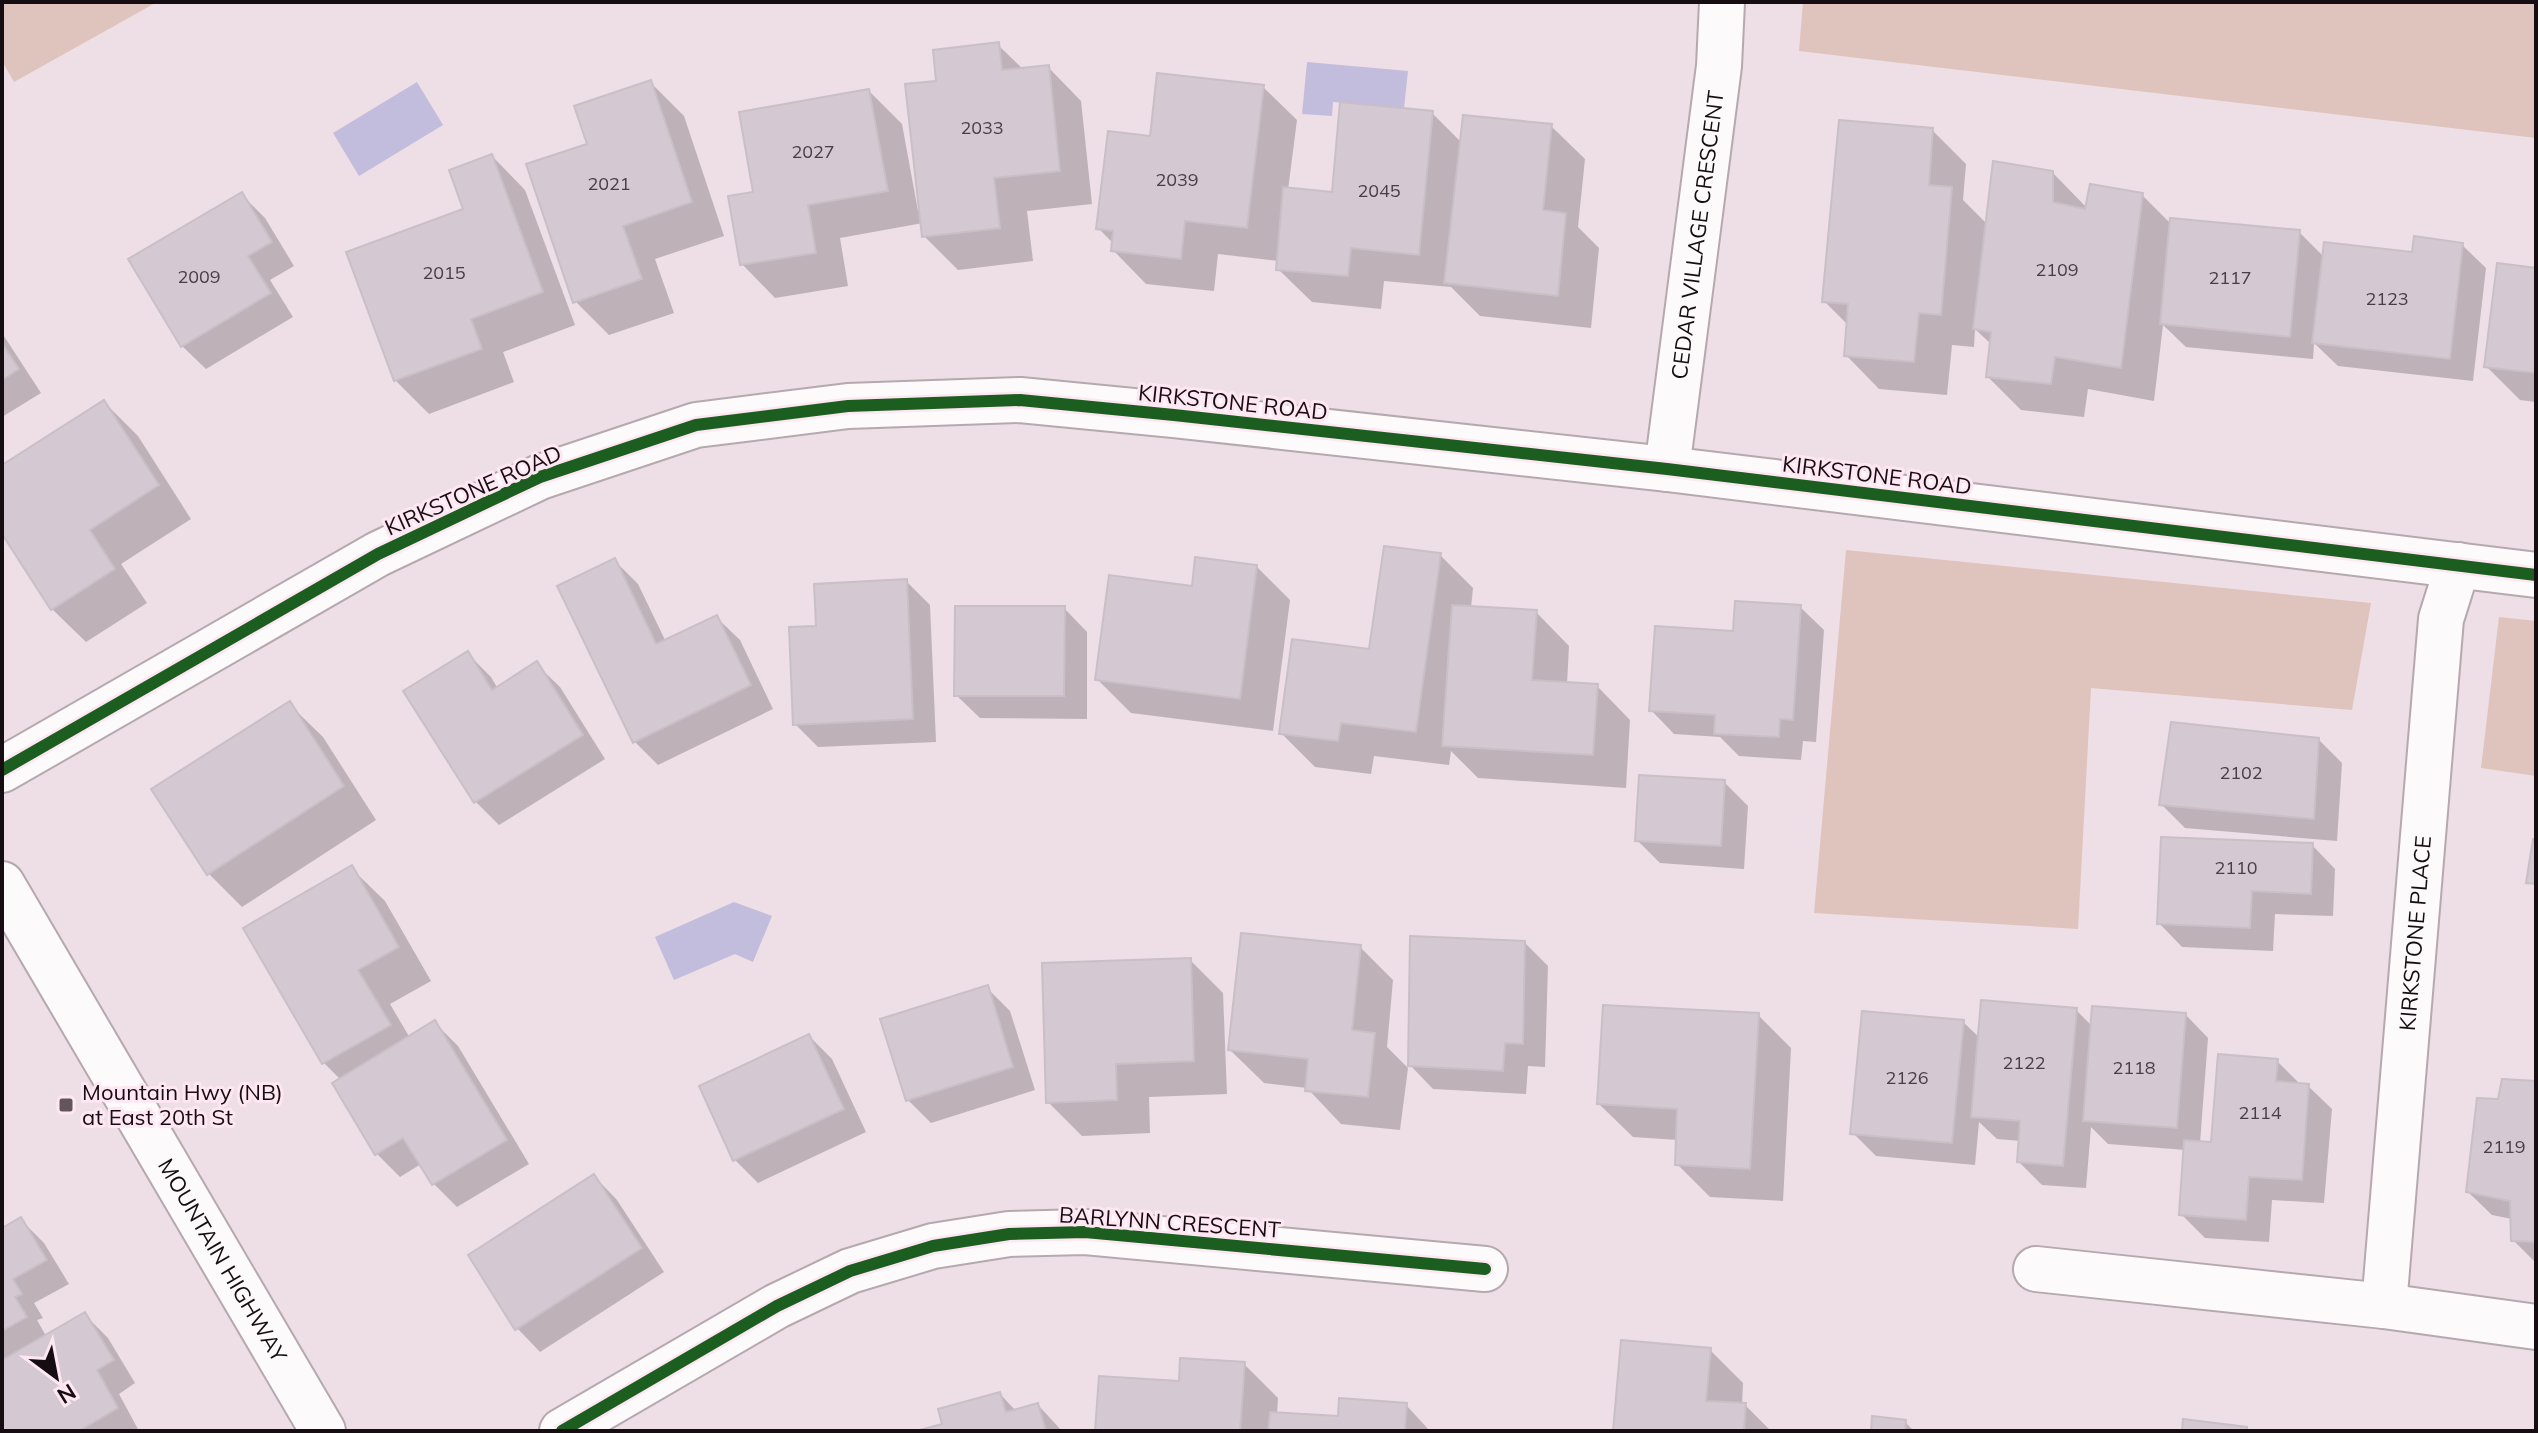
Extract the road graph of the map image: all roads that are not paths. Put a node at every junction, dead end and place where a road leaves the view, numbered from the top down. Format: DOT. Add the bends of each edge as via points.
graph roads {
  1 [pos="1722,2"];
  2 [pos="1667,469"];
  3 [pos="2458,565"];
  4 [pos="2536,575"];
  5 [pos="2,770"];
  6 [pos="2,884"];
  7 [pos="1485,1269"];
  8 [pos="2036,1269"];
  9 [pos="2384,1306"];
  10 [pos="2536,1327"];
  11 [pos="323,1431"];
  12 [pos="562,1431"];
  1 -- 2 [label="street, CEDAR VILLAGE CRESCENT" via="1719,66"];
  2 -- 3 [label="street, KIRKSTONE ROAD"];
  2 -- 5 [label="street, KIRKSTONE ROAD" via="1020,400 848,406 696,425 540,477 378,554"];
  3 -- 4 [label="street, KIRKSTONE ROAD"];
  3 -- 9 [label="street, KIRKSTONE PLACE" via="2441,619"];
  6 -- 11 [label="street, MOUNTAIN HIGHWAY"];
  7 -- 12 [label="street, BARLYNN CRESCENT" via="1085,1232 1009,1234 933,1246 850,1271 777,1306"];
  8 -- 9 [label="street"];
  9 -- 10 [label="street"];
}
